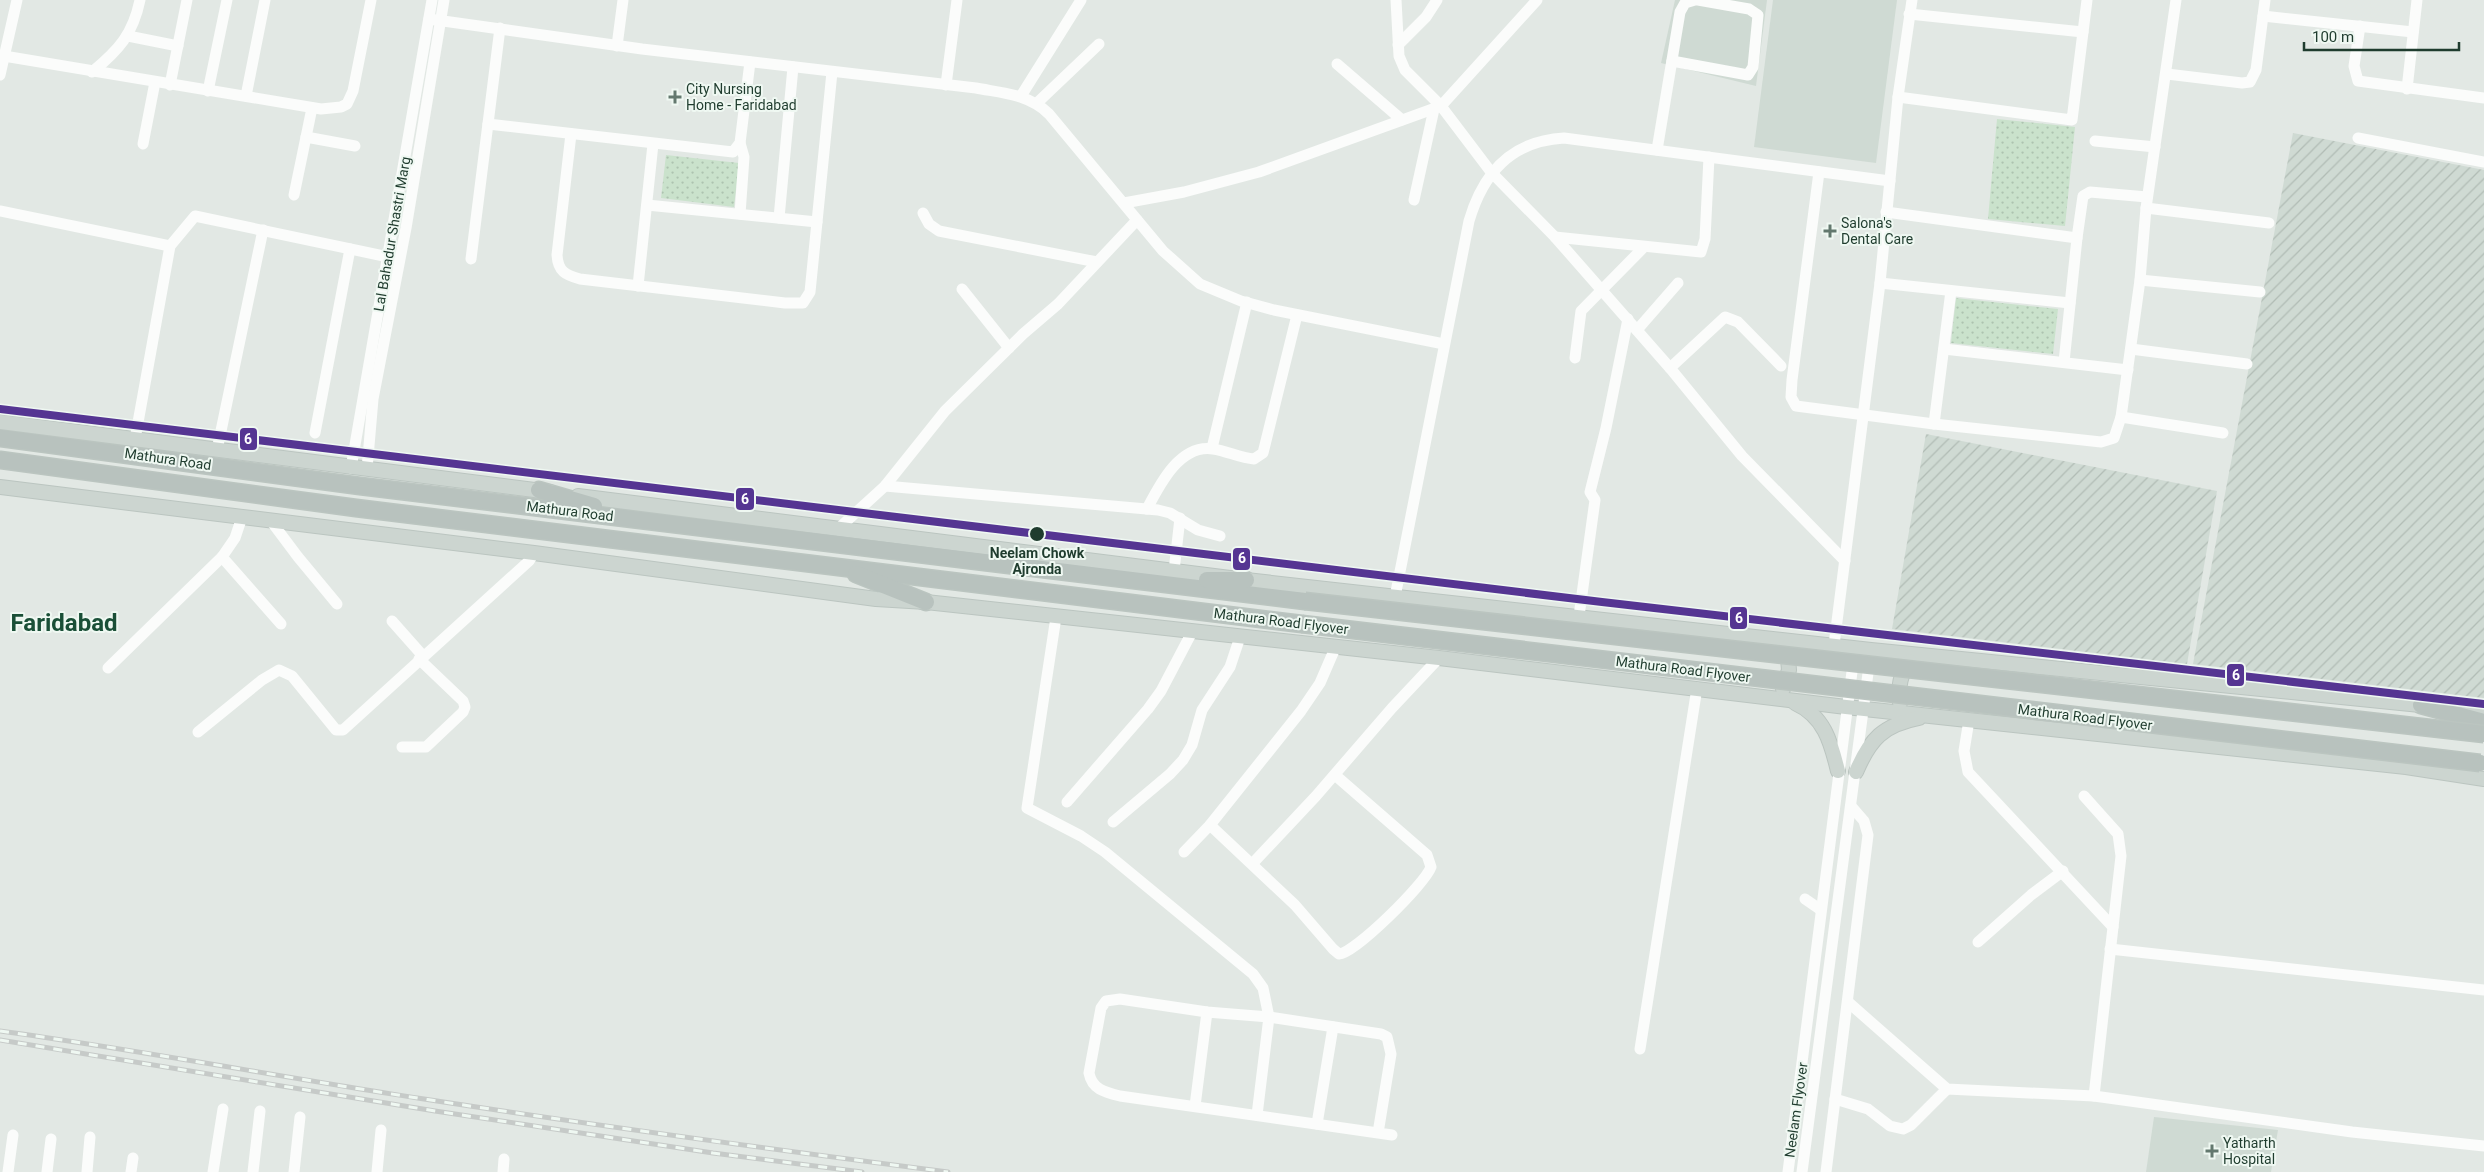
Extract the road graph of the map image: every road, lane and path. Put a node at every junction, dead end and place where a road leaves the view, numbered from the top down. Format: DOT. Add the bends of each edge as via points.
graph roads {
  1 [pos="16,0"];
  2 [pos="140,0"];
  3 [pos="187,0"];
  4 [pos="227,0"];
  5 [pos="265,0"];
  6 [pos="371,0"];
  7 [pos="432,0"];
  8 [pos="444,0"];
  9 [pos="623,0"];
  10 [pos="957,0"];
  11 [pos="1081,0"];
  12 [pos="1396,0"];
  13 [pos="1437,0"];
  14 [pos="1537,0"];
  15 [pos="1697,0"];
  16 [pos="1912,0"];
  17 [pos="2087,0"];
  18 [pos="2176,0"];
  19 [pos="2265,0"];
  20 [pos="2417,0"];
  21 [pos="1909,14"];
  22 [pos="2263,16"];
  23 [pos="435,20"];
  24 [pos="2360,26"];
  25 [pos="500,28"];
  26 [pos="2083,32"];
  27 [pos="2413,32"];
  28 [pos="128,36"];
  29 [pos="1099,44"];
  30 [pos="1398,44"];
  31 [pos="178,46"];
  32 [pos="617,46"];
  33 [pos="4,56"];
  34 [pos="1672,61"];
  35 [pos="750,62"];
  36 [pos="1337,64"];
  37 [pos="792,67"];
  38 [pos="92,72"];
  39 [pos="832,72"];
  40 [pos="0,74"];
  41 [pos="2166,74"];
  42 [pos="155,82"];
  43 [pos="946,84"];
  44 [pos="170,85"];
  45 [pos="2407,89"];
  46 [pos="208,91"];
  47 [pos="246,96"];
  48 [pos="1021,96"];
  49 [pos="1898,97"];
  50 [pos="2484,98"];
  51 [pos="1036,103"];
  52 [pos="1438,107"];
  53 [pos="312,108"];
  54 [pos="1402,120"];
  55 [pos="488,124"];
  56 [pos="571,134"];
  57 [pos="306,137"];
  58 [pos="2358,138"];
  59 [pos="2095,141"];
  60 [pos="740,143"];
  61 [pos="143,144"];
  62 [pos="653,144"];
  63 [pos="355,146"];
  64 [pos="2155,147"];
  65 [pos="1657,150"];
  66 [pos="1709,157"];
  67 [pos="2484,162"];
  68 [pos="1491,172"];
  69 [pos="1818,172"];
  70 [pos="1890,181"];
  71 [pos="294,195"];
  72 [pos="1414,200"];
  73 [pos="1124,203"];
  74 [pos="2147,203"];
  75 [pos="647,205"];
  76 [pos="0,211"];
  77 [pos="1886,212"];
  78 [pos="923,213"];
  79 [pos="740,214"];
  80 [pos="779,218"];
  81 [pos="1136,220"];
  82 [pos="817,222"];
  83 [pos="2269,223"];
  84 [pos="263,230"];
  85 [pos="1555,237"];
  86 [pos="2076,238"];
  87 [pos="170,246"];
  88 [pos="1644,247"];
  89 [pos="350,249"];
  90 [pos="394,258"];
  91 [pos="471,259"];
  92 [pos="1097,262"];
  93 [pos="2140,280"];
  94 [pos="1678,283"];
  95 [pos="1880,283"];
  96 [pos="638,286"];
  97 [pos="962,289"];
  98 [pos="1600,291"];
  99 [pos="1951,291"];
  100 [pos="2260,292"];
  101 [pos="1247,302"];
  102 [pos="2070,303"];
  103 [pos="1297,315"];
  104 [pos="1628,320"];
  105 [pos="1637,330"];
  106 [pos="1444,344"];
  107 [pos="1009,348"];
  108 [pos="1944,348"];
  109 [pos="2131,349"];
  110 [pos="1575,358"];
  111 [pos="2064,362"];
  112 [pos="2247,364"];
  113 [pos="1781,366"];
  114 [pos="1670,368"];
  115 [pos="2128,370"];
  116 [pos="1863,416"];
  117 [pos="2121,417"];
  118 [pos="0,422"];
  119 [pos="1934,424"];
  120 [pos="316,433"];
  121 [pos="2223,433"];
  122 [pos="0,438"];
  123 [pos="135,440"];
  124 [pos="1212,448"];
  125 [pos="217,450"];
  126 [pos="0,460"];
  127 [pos="351,468"];
  128 [pos="367,469"];
  129 [pos="885,486"];
  130 [pos="0,487"];
  131 [pos="539,490"];
  132 [pos="1147,509"];
  133 [pos="242,517"];
  134 [pos="1180,518"];
  135 [pos="271,520"];
  136 [pos="645,520"];
  137 [pos="839,528"];
  138 [pos="1220,536"];
  139 [pos="534,553"];
  140 [pos="222,557"];
  141 [pos="1844,561"];
  142 [pos="842,568"];
  143 [pos="1174,571"];
  144 [pos="882,572"];
  145 [pos="1140,580"];
  146 [pos="1246,580"];
  147 [pos="1395,596"];
  148 [pos="926,602"];
  149 [pos="337,604"];
  150 [pos="1579,616"];
  151 [pos="1056,617"];
  152 [pos="392,621"];
  153 [pos="281,624"];
  154 [pos="1192,632"];
  155 [pos="1240,637"];
  156 [pos="1779,640"];
  157 [pos="1834,645"];
  158 [pos="1336,646"];
  159 [pos="1856,648"];
  160 [pos="1871,650"];
  161 [pos="1916,654"];
  162 [pos="421,658"];
  163 [pos="1439,658"];
  164 [pos="108,668"];
  165 [pos="1697,688"];
  166 [pos="1779,698"];
  167 [pos="2421,706"];
  168 [pos="1846,707"];
  169 [pos="1865,709"];
  170 [pos="2484,712"];
  171 [pos="1909,713"];
  172 [pos="1929,715"];
  173 [pos="1969,720"];
  174 [pos="2484,722"];
  175 [pos="198,732"];
  176 [pos="2484,734"];
  177 [pos="402,747"];
  178 [pos="2482,764"];
  179 [pos="1838,771"];
  180 [pos="1856,772"];
  181 [pos="1335,775"];
  182 [pos="2484,779"];
  183 [pos="2084,796"];
  184 [pos="1066,802"];
  185 [pos="1851,806"];
  186 [pos="1113,822"];
  187 [pos="1210,825"];
  188 [pos="1184,852"];
  189 [pos="1253,863"];
  190 [pos="2063,871"];
  191 [pos="1805,898"];
  192 [pos="1821,910"];
  193 [pos="2113,927"];
  194 [pos="1978,942"];
  195 [pos="2110,950"];
  196 [pos="2484,990"];
  197 [pos="1848,1002"];
  198 [pos="1207,1012"];
  199 [pos="1269,1017"];
  200 [pos="1333,1027"];
  201 [pos="1640,1049"];
  202 [pos="1947,1089"];
  203 [pos="2094,1096"];
  204 [pos="1835,1099"];
  205 [pos="1195,1106"];
  206 [pos="223,1108"];
  207 [pos="260,1111"];
  208 [pos="1257,1115"];
  209 [pos="300,1117"];
  210 [pos="1317,1124"];
  211 [pos="381,1130"];
  212 [pos="1378,1133"];
  213 [pos="13,1135"];
  214 [pos="1392,1135"];
  215 [pos="90,1137"];
  216 [pos="51,1139"];
  217 [pos="2484,1146"];
  218 [pos="133,1158"];
  219 [pos="504,1159"];
  220 [pos="8,1172"];
  221 [pos="47,1172"];
  222 [pos="87,1172"];
  223 [pos="131,1172"];
  224 [pos="213,1172"];
  225 [pos="253,1172"];
  226 [pos="294,1172"];
  227 [pos="376,1172"];
  228 [pos="503,1172"];
  229 [pos="1788,1172"];
  230 [pos="1802,1172"];
  231 [pos="1826,1172"];
  1 -- 33 [label="street"];
  2 -- 28 [label="street" via="136,20"];
  3 -- 31 [label="street"];
  4 -- 46 [label="street"];
  5 -- 47 [label="street"];
  6 -- 53 [label="street" via="353,91 347,104 330,109"];
  7 -- 23 [label="street"];
  8 -- 23 [label="street"];
  9 -- 32 [label="street"];
  10 -- 43 [label="street"];
  11 -- 48 [label="street"];
  12 -- 30 [label="street"];
  13 -- 30 [label="street"];
  14 -- 52 [label="street"];
  15 -- 34 [label="street" via="1685,3 1680,12"];
  15 -- 34 [label="street" via="1749,9 1758,15 1754,67 1748,74"];
  16 -- 21 [label="street"];
  17 -- 26 [label="street"];
  18 -- 41 [label="street"];
  19 -- 22 [label="street"];
  20 -- 27 [label="street"];
  21 -- 26 [label="street"];
  21 -- 49 [label="street"];
  22 -- 24 [label="street"];
  22 -- 41 [label="street" via="2256,70 2250,82"];
  23 -- 25 [label="street"];
  23 -- 90 [label="street"];
  24 -- 27 [label="street"];
  24 -- 45 [label="street" via="2354,66 2358,81"];
  25 -- 32 [label="street"];
  25 -- 55 [label="street"];
  26 -- 49 [label="street" via="2072,120"];
  27 -- 45 [label="street"];
  28 -- 31 [label="street"];
  28 -- 38 [label="street"];
  29 -- 51 [label="street"];
  30 -- 52 [label="street" via="1402,66"];
  31 -- 44 [label="street"];
  32 -- 35 [label="street"];
  33 -- 38 [label="street"];
  33 -- 40 [label="street"];
  34 -- 65 [label="street"];
  35 -- 37 [label="street"];
  35 -- 60 [label="street"];
  36 -- 54 [label="street"];
  37 -- 39 [label="street"];
  37 -- 80 [label="street"];
  38 -- 42 [label="street"];
  39 -- 43 [label="street"];
  39 -- 82 [label="street"];
  41 -- 64 [label="street"];
  42 -- 44 [label="street"];
  42 -- 61 [label="street"];
  43 -- 48 [label="street"];
  44 -- 46 [label="street"];
  45 -- 50 [label="street"];
  46 -- 47 [label="street"];
  47 -- 53 [label="street"];
  48 -- 51 [label="street"];
  49 -- 70 [label="street"];
  51 -- 73 [label="street"];
  52 -- 54 [label="street"];
  52 -- 68 [label="street"];
  52 -- 72 [label="street"];
  53 -- 57 [label="street"];
  54 -- 73 [label="street" via="1259,172 1184,192"];
  55 -- 56 [label="street"];
  55 -- 91 [label="street"];
  56 -- 62 [label="street"];
  56 -- 96 [label="street" via="557,265 568,276"];
  57 -- 63 [label="street"];
  57 -- 71 [label="street"];
  58 -- 67 [label="street"];
  59 -- 64 [label="street"];
  60 -- 62 [label="street" via="729,153"];
  60 -- 79 [label="street" via="744,157"];
  62 -- 75 [label="street"];
  64 -- 74 [label="street"];
  65 -- 66 [label="street"];
  65 -- 68 [label="street" via="1564,138 1545,139 1509,157"];
  66 -- 69 [label="street"];
  66 -- 88 [label="street" via="1705,239 1701,252"];
  68 -- 85 [label="street"];
  68 -- 106 [label="street" via="1476,196 1469,221"];
  69 -- 70 [label="street"];
  69 -- 116 [label="street" via="1791,397 1796,406 1802,408"];
  70 -- 77 [label="street"];
  73 -- 81 [label="street"];
  74 -- 83 [label="street"];
  74 -- 86 [label="street" via="2086,194 2082,200"];
  74 -- 93 [label="street"];
  75 -- 79 [label="street"];
  75 -- 96 [label="street"];
  76 -- 87 [label="street"];
  77 -- 86 [label="street"];
  77 -- 95 [label="street"];
  78 -- 92 [label="street" via="929,224 939,231"];
  79 -- 80 [label="street"];
  80 -- 82 [label="street"];
  81 -- 92 [label="street"];
  81 -- 101 [label="street" via="1174,263 1200,284"];
  82 -- 96 [label="street" via="810,292 803,303 785,304"];
  84 -- 87 [label="street" via="195,216"];
  84 -- 89 [label="street"];
  84 -- 125 [label="street"];
  85 -- 88 [label="street"];
  85 -- 98 [label="street"];
  86 -- 102 [label="street"];
  87 -- 123 [label="street"];
  88 -- 98 [label="street"];
  89 -- 90 [label="street"];
  89 -- 120 [label="street"];
  90 -- 127 [label="street, Lal Bahadur Shastri Marg"];
  90 -- 128 [label="street" via="373,399"];
  92 -- 107 [label="street" via="1058,304"];
  93 -- 100 [label="street"];
  93 -- 109 [label="street"];
  94 -- 105 [label="street"];
  95 -- 99 [label="street"];
  95 -- 116 [label="street"];
  97 -- 107 [label="street"];
  98 -- 104 [label="street"];
  98 -- 110 [label="street" via="1580,311"];
  99 -- 102 [label="street"];
  99 -- 108 [label="street"];
  101 -- 103 [label="street"];
  101 -- 124 [label="street"];
  102 -- 111 [label="street"];
  103 -- 106 [label="street"];
  103 -- 124 [label="street" via="1263,453 1254,459"];
  104 -- 105 [label="street"];
  104 -- 150 [label="street" via="1590,492 1595,500"];
  105 -- 114 [label="street"];
  106 -- 147 [label="street"];
  107 -- 129 [label="street" via="934,424"];
  108 -- 111 [label="street"];
  108 -- 119 [label="street"];
  109 -- 112 [label="street"];
  109 -- 115 [label="street"];
  111 -- 115 [label="street"];
  113 -- 114 [label="street" via="1738,322 1725,317"];
  114 -- 141 [label="street" via="1742,456"];
  115 -- 117 [label="street"];
  116 -- 119 [label="street"];
  116 -- 141 [label="street"];
  117 -- 119 [label="street" via="2114,438 2101,442"];
  117 -- 121 [label="street"];
  118 -- 123 [label="main road"];
  122 -- 136 [label="highway, Mathura Road"];
  123 -- 125 [label="main road"];
  124 -- 132 [label="street" via="1200,448 1185,456 1160,483"];
  125 -- 127 [label="main road"];
  126 -- 142 [label="highway, Mathura Road"];
  127 -- 128 [label="main road"];
  128 -- 131 [label="main road"];
  129 -- 132 [label="street"];
  129 -- 137 [label="street"];
  130 -- 133 [label="main road"];
  131 -- 136 [label="highway"];
  131 -- 137 [label="main road"];
  132 -- 134 [label="street"];
  133 -- 135 [label="main road"];
  133 -- 140 [label="street" via="235,538"];
  134 -- 138 [label="street" via="1198,530"];
  134 -- 143 [label="street"];
  135 -- 139 [label="main road"];
  135 -- 149 [label="street"];
  136 -- 145 [label="highway, Mathura Road"];
  137 -- 143 [label="main road"];
  139 -- 148 [label="main road" via="876,599"];
  139 -- 162 [label="street"];
  140 -- 153 [label="street"];
  140 -- 164 [label="street"];
  141 -- 157 [label="street"];
  142 -- 144 [label="highway, Mathura Road"];
  142 -- 148 [label="highway"];
  143 -- 146 [label="main road"];
  144 -- 178 [label="highway, Mathura Road Flyover, bridge"];
  145 -- 146 [label="highway"];
  145 -- 176 [label="highway, Mathura Road Flyover, bridge"];
  146 -- 147 [label="main road"];
  147 -- 150 [label="main road"];
  148 -- 151 [label="main road"];
  150 -- 156 [label="main road"];
  151 -- 154 [label="main road"];
  151 -- 199 [label="street" via="1027,808 1105,852 1253,974 1263,988"];
  152 -- 162 [label="street"];
  154 -- 155 [label="main road"];
  154 -- 184 [label="street" via="1148,709"];
  155 -- 158 [label="main road"];
  155 -- 186 [label="street" via="1230,667 1202,710 1192,745 1183,760"];
  156 -- 157 [label="main road"];
  156 -- 166 [label="main road" via="1787,647 1789,670"];
  157 -- 159 [label="main road"];
  158 -- 163 [label="main road"];
  158 -- 187 [label="street" via="1320,682 1302,711"];
  159 -- 160 [label="main road"];
  159 -- 168 [label="street, Neelam Flyover"];
  160 -- 161 [label="main road"];
  160 -- 169 [label="street, Neelam Flyover"];
  161 -- 167 [label="main road"];
  161 -- 171 [label="main road" via="1901,675 1898,689 1900,704"];
  162 -- 175 [label="street" via="343,730 336,730 292,676 280,670 262,680"];
  162 -- 177 [label="street" via="463,701 465,707 426,747"];
  163 -- 165 [label="main road"];
  163 -- 181 [label="street"];
  165 -- 166 [label="main road"];
  165 -- 201 [label="street"];
  166 -- 168 [label="main road"];
  166 -- 179 [label="main road" via="1804,708 1821,723 1832,745"];
  167 -- 170 [label="main road"];
  167 -- 174 [label="highway"];
  168 -- 169 [label="main road"];
  168 -- 179 [label="street, Neelam Flyover"];
  169 -- 171 [label="main road"];
  169 -- 180 [label="street, Neelam Flyover"];
  171 -- 172 [label="main road"];
  172 -- 173 [label="main road"];
  172 -- 180 [label="main road" via="1902,721 1880,732 1866,750"];
  173 -- 182 [label="main road" via="2406,767"];
  173 -- 190 [label="street" via="1964,751 1968,772"];
  179 -- 192 [label="street, Neelam Flyover"];
  180 -- 185 [label="street, Neelam Flyover"];
  181 -- 189 [label="street"];
  181 -- 189 [label="street" via="1431,861 1429,872 1413,892 1359,944 1346,954 1339,954"];
  183 -- 193 [label="street" via="2120,841"];
  185 -- 197 [label="street" via="1864,821 1868,836"];
  185 -- 230 [label="street, Neelam Flyover"];
  187 -- 188 [label="street"];
  187 -- 189 [label="street"];
  190 -- 193 [label="street"];
  190 -- 194 [label="street"];
  191 -- 192 [label="street"];
  192 -- 229 [label="street, Neelam Flyover"];
  193 -- 195 [label="street"];
  195 -- 196 [label="street"];
  195 -- 203 [label="street"];
  197 -- 202 [label="street"];
  197 -- 204 [label="street"];
  198 -- 199 [label="street"];
  198 -- 205 [label="street"];
  198 -- 205 [label="street" via="1120,999 1106,1001 1097,1020 1089,1073 1097,1089 1108,1093"];
  199 -- 200 [label="street"];
  199 -- 208 [label="street"];
  200 -- 210 [label="street"];
  200 -- 212 [label="street" via="1387,1037 1391,1054"];
  202 -- 203 [label="street"];
  202 -- 204 [label="street" via="1903,1129 1890,1126 1868,1108"];
  203 -- 217 [label="street" via="2352,1132"];
  204 -- 231 [label="street"];
  205 -- 208 [label="street"];
  206 -- 224 [label="street"];
  207 -- 225 [label="street"];
  208 -- 210 [label="street"];
  209 -- 226 [label="street"];
  210 -- 212 [label="street"];
  211 -- 227 [label="street"];
  212 -- 214 [label="street"];
  213 -- 220 [label="street"];
  215 -- 222 [label="street"];
  216 -- 221 [label="street"];
  218 -- 223 [label="street"];
  219 -- 228 [label="street"];
}
